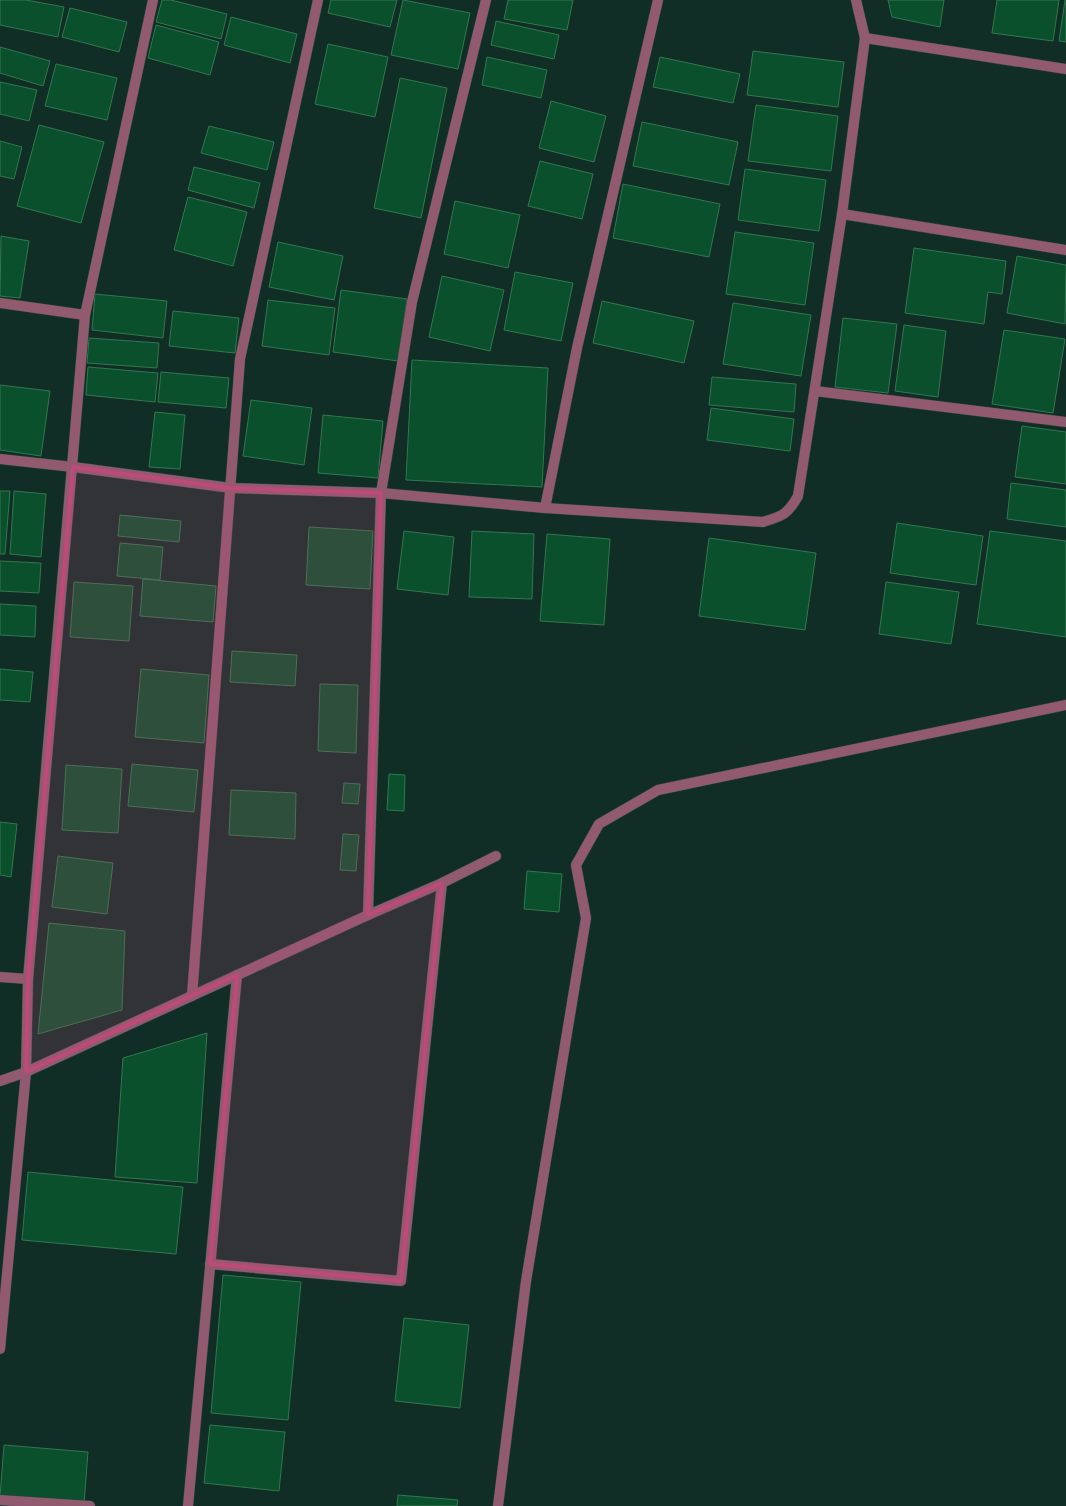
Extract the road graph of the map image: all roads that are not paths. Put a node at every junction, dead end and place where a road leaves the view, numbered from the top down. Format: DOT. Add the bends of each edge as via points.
graph roads {
  1 [pos="153,0"];
  2 [pos="318,0"];
  3 [pos="486,0"];
  4 [pos="658,0"];
  5 [pos="856,0"];
  6 [pos="865,38"];
  7 [pos="1066,69"];
  8 [pos="842,214"];
  9 [pos="1066,250"];
  10 [pos="0,303"];
  11 [pos="85,316"];
  12 [pos="815,391"];
  13 [pos="1066,422"];
  14 [pos="0,459"];
  15 [pos="73,467"];
  16 [pos="231,488"];
  17 [pos="381,493"];
  18 [pos="545,508"];
  19 [pos="1066,706"];
  20 [pos="496,856"];
  21 [pos="442,883"];
  22 [pos="368,915"];
  23 [pos="237,975"];
  24 [pos="0,977"];
  25 [pos="28,979"];
  26 [pos="192,996"];
  27 [pos="26,1072"];
  28 [pos="0,1082"];
  29 [pos="210,1264"];
  30 [pos="0,1349"];
  31 [pos="0,1500"];
  32 [pos="90,1506"];
  33 [pos="188,1506"];
  34 [pos="498,1506"];
  1 -- 11 [label="street"];
  2 -- 16 [label="street" via="240,359"];
  3 -- 17 [label="street" via="412,302"];
  4 -- 18 [label="street" via="577,348"];
  5 -- 6 [label="street"];
  6 -- 7 [label="street"];
  6 -- 8 [label="street"];
  8 -- 9 [label="street"];
  8 -- 12 [label="street"];
  10 -- 11 [label="street"];
  11 -- 15 [label="street"];
  12 -- 13 [label="street"];
  12 -- 18 [label="street" via="798,496 790,509 778,517 764,522"];
  14 -- 15 [label="street"];
  15 -- 16 [label="street"];
  15 -- 25 [label="street"];
  16 -- 17 [label="street"];
  16 -- 26 [label="street"];
  17 -- 18 [label="street"];
  17 -- 22 [label="street"];
  19 -- 34 [label="street" via="658,790 599,824 576,865 586,918 526,1281"];
  20 -- 21 [label="street"];
  21 -- 22 [label="street"];
  21 -- 29 [label="street" via="402,1281"];
  22 -- 23 [label="street"];
  23 -- 26 [label="street"];
  23 -- 29 [label="street"];
  24 -- 25 [label="street"];
  25 -- 27 [label="street"];
  26 -- 27 [label="street"];
  27 -- 28 [label="street"];
  27 -- 30 [label="street"];
  29 -- 33 [label="street"];
  31 -- 32 [label="street"];
}
